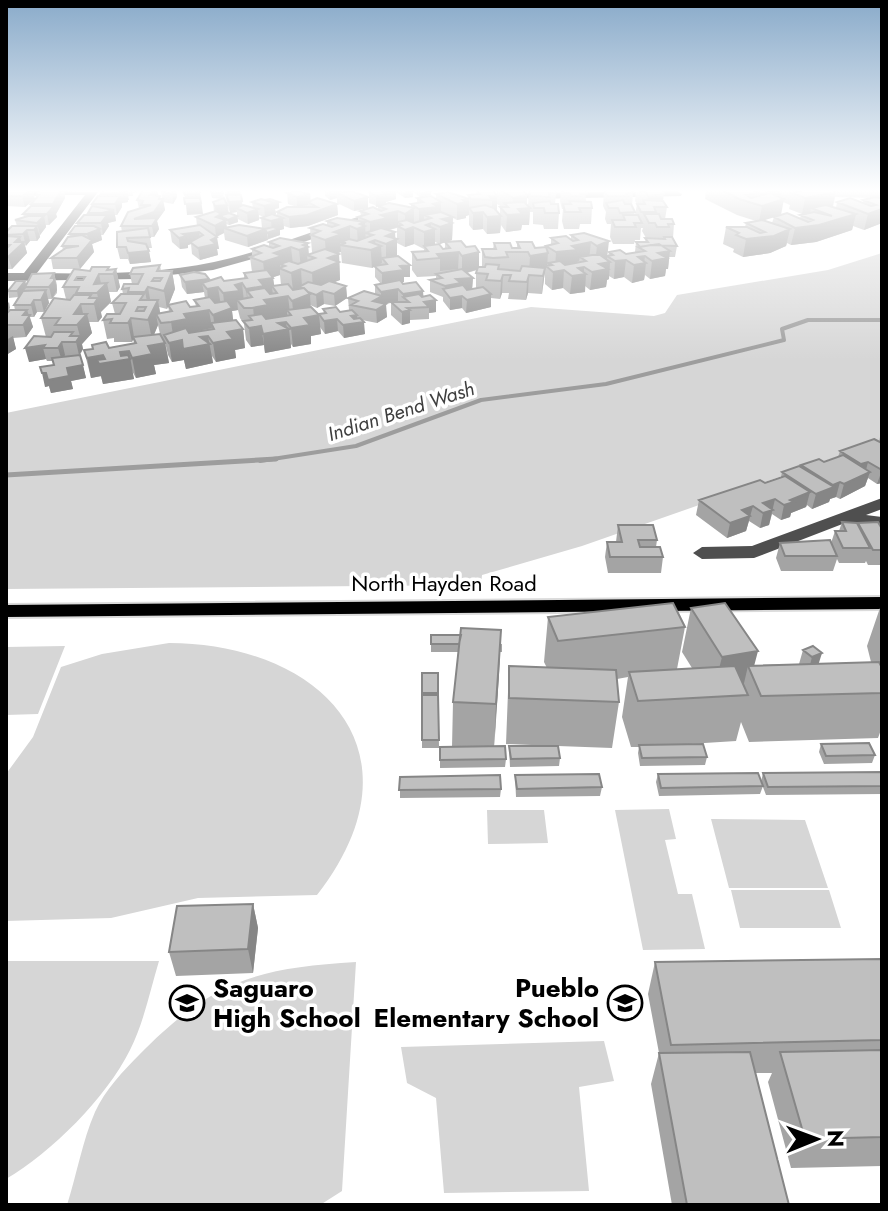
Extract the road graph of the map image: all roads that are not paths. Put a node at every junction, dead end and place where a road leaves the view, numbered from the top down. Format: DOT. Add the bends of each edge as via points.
graph roads {
  1 [pos="51,247"];
  2 [pos="278,247"];
  3 [pos="6,277"];
  4 [pos="28,277"];
  5 [pos="882,503"];
  6 [pos="845,518"];
  7 [pos="882,522"];
  8 [pos="702,553"];
  9 [pos="882,603"];
  10 [pos="6,611"];
  1 -- 4 [label="street"];
  2 -- 4 [label="street" via="203,268 134,276"];
  3 -- 4 [label="street"];
  5 -- 6 [label="street"];
  6 -- 7 [label="street"];
  6 -- 8 [label="street" via="754,552"];
  9 -- 10 [label="main road, North Hayden Road"];
}
